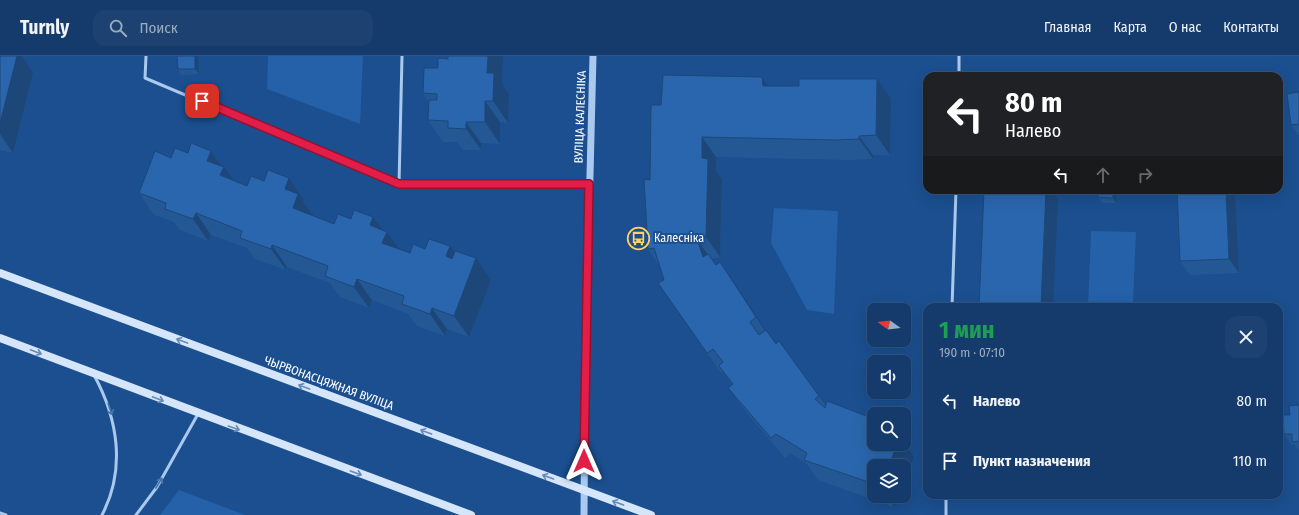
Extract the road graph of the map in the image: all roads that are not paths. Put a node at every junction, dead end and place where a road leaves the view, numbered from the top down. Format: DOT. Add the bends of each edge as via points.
graph roads {
  1 [pos="146,56"];
  2 [pos="402,56"];
  3 [pos="593,56"];
  4 [pos="959,56"];
  5 [pos="959,72"];
  6 [pos="399,184"];
  7 [pos="589,184"];
  8 [pos="956,194"];
  9 [pos="0,273"];
  10 [pos="952,303"];
  11 [pos="0,338"];
  12 [pos="93,374"];
  13 [pos="198,414"];
  14 [pos="584,491"];
  15 [pos="946,499"];
  16 [pos="0,513"];
  17 [pos="6,515"];
  18 [pos="102,515"];
  19 [pos="136,515"];
  20 [pos="471,515"];
  21 [pos="584,515"];
  22 [pos="651,515"];
  23 [pos="946,515"];
  1 -- 6 [label="lane" via="145,78"];
  2 -- 6 [label="lane"];
  3 -- 7 [label="street, ВУЛІЦА КАЛЕСНІКА"];
  4 -- 5 [label="lane"];
  6 -- 7 [label="lane"];
  7 -- 14 [label="street, ВУЛІЦА КАЛЕСНІКА"];
  8 -- 10 [label="lane"];
  14 -- 9 [label="main road, ЧЫРВОНАСЦЯЖНАЯ ВУЛІЦА, one-way"];
  11 -- 12 [label="main road, one-way"];
  12 -- 13 [label="main road, one-way"];
  12 -- 18 [label="lane, one-way" via="105,396 115,434 115,474"];
  19 -- 13 [label="lane, one-way" via="161,481"];
  13 -- 20 [label="main road, one-way"];
  14 -- 21 [label="street, ВУЛІЦА КАЛЕСНІКА"];
  22 -- 14 [label="main road, ЧЫРВОНАСЦЯЖНАЯ ВУЛІЦА, one-way"];
  15 -- 23 [label="lane"];
  16 -- 17 [label="lane"];
}
